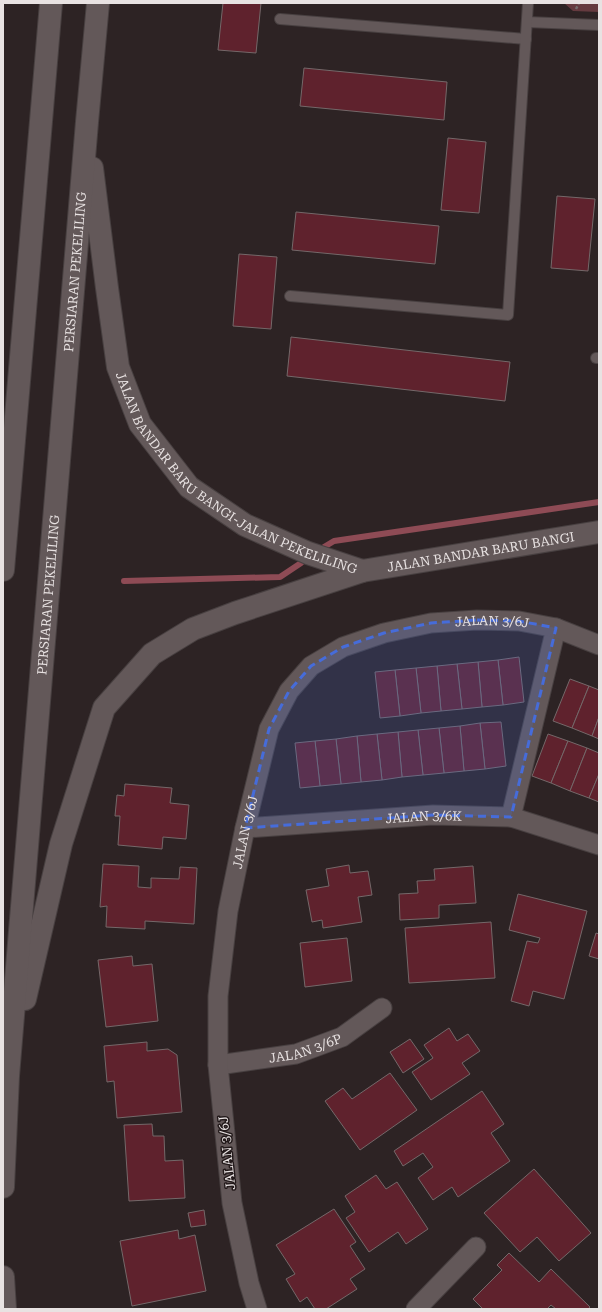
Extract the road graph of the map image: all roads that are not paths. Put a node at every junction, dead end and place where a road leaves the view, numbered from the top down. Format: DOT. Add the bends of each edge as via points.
graph roads {
  1 [pos="51,3"];
  2 [pos="98,3"];
  3 [pos="528,3"];
  4 [pos="280,19"];
  5 [pos="527,22"];
  6 [pos="599,25"];
  7 [pos="526,39"];
  8 [pos="87,122"];
  9 [pos="290,296"];
  10 [pos="599,532"];
  11 [pos="3,570"];
  12 [pos="362,571"];
  13 [pos="556,628"];
  14 [pos="599,645"];
  15 [pos="511,817"];
  16 [pos="245,828"];
  17 [pos="599,845"];
  18 [pos="382,1008"];
  19 [pos="218,1065"];
  20 [pos="8,1076"];
  21 [pos="3,1187"];
  22 [pos="476,1247"];
  23 [pos="3,1277"];
  24 [pos="6,1309"];
  25 [pos="257,1309"];
  26 [pos="416,1309"];
  1 -- 11 [label="main road"];
  2 -- 8 [label="main road, PERSIARAN PEKELILING"];
  3 -- 5 [label="lane"];
  4 -- 7 [label="lane"];
  5 -- 6 [label="lane"];
  5 -- 7 [label="lane"];
  7 -- 9 [label="lane" via="508,315"];
  8 -- 12 [label="main road, JALAN BANDAR BARU BANGI-JALAN PEKELILING" via="118,367 140,424 189,487 245,525 308,553"];
  8 -- 20 [label="main road, PERSIARAN PEKELILING"];
  10 -- 12 [label="main road, JALAN BANDAR BARU BANGI"];
  12 -- 20 [label="main road, JALAN BANDAR BARU BANGI-JALAN PEKELILING" via="193,629 152,654 104,708 61,844"];
  13 -- 14 [label="street, JALAN 3/6J"];
  13 -- 15 [label="street"];
  13 -- 16 [label="street, JALAN 3/6J" via="519,621 431,623 384,632 343,647 311,666 289,691 270,729"];
  15 -- 16 [label="street, JALAN 3/6K" via="433,815"];
  15 -- 17 [label="street, JALAN 3/6K"];
  16 -- 19 [label="street, JALAN 3/6J" via="228,911 218,996"];
  18 -- 19 [label="street, JALAN 3/6P" via="342,1037 296,1054"];
  19 -- 25 [label="street, JALAN 3/6J" via="232,1203"];
  20 -- 21 [label="main road, PERSIARAN PEKELILING"];
  22 -- 26 [label="street"];
  23 -- 24 [label="main road"];
}
